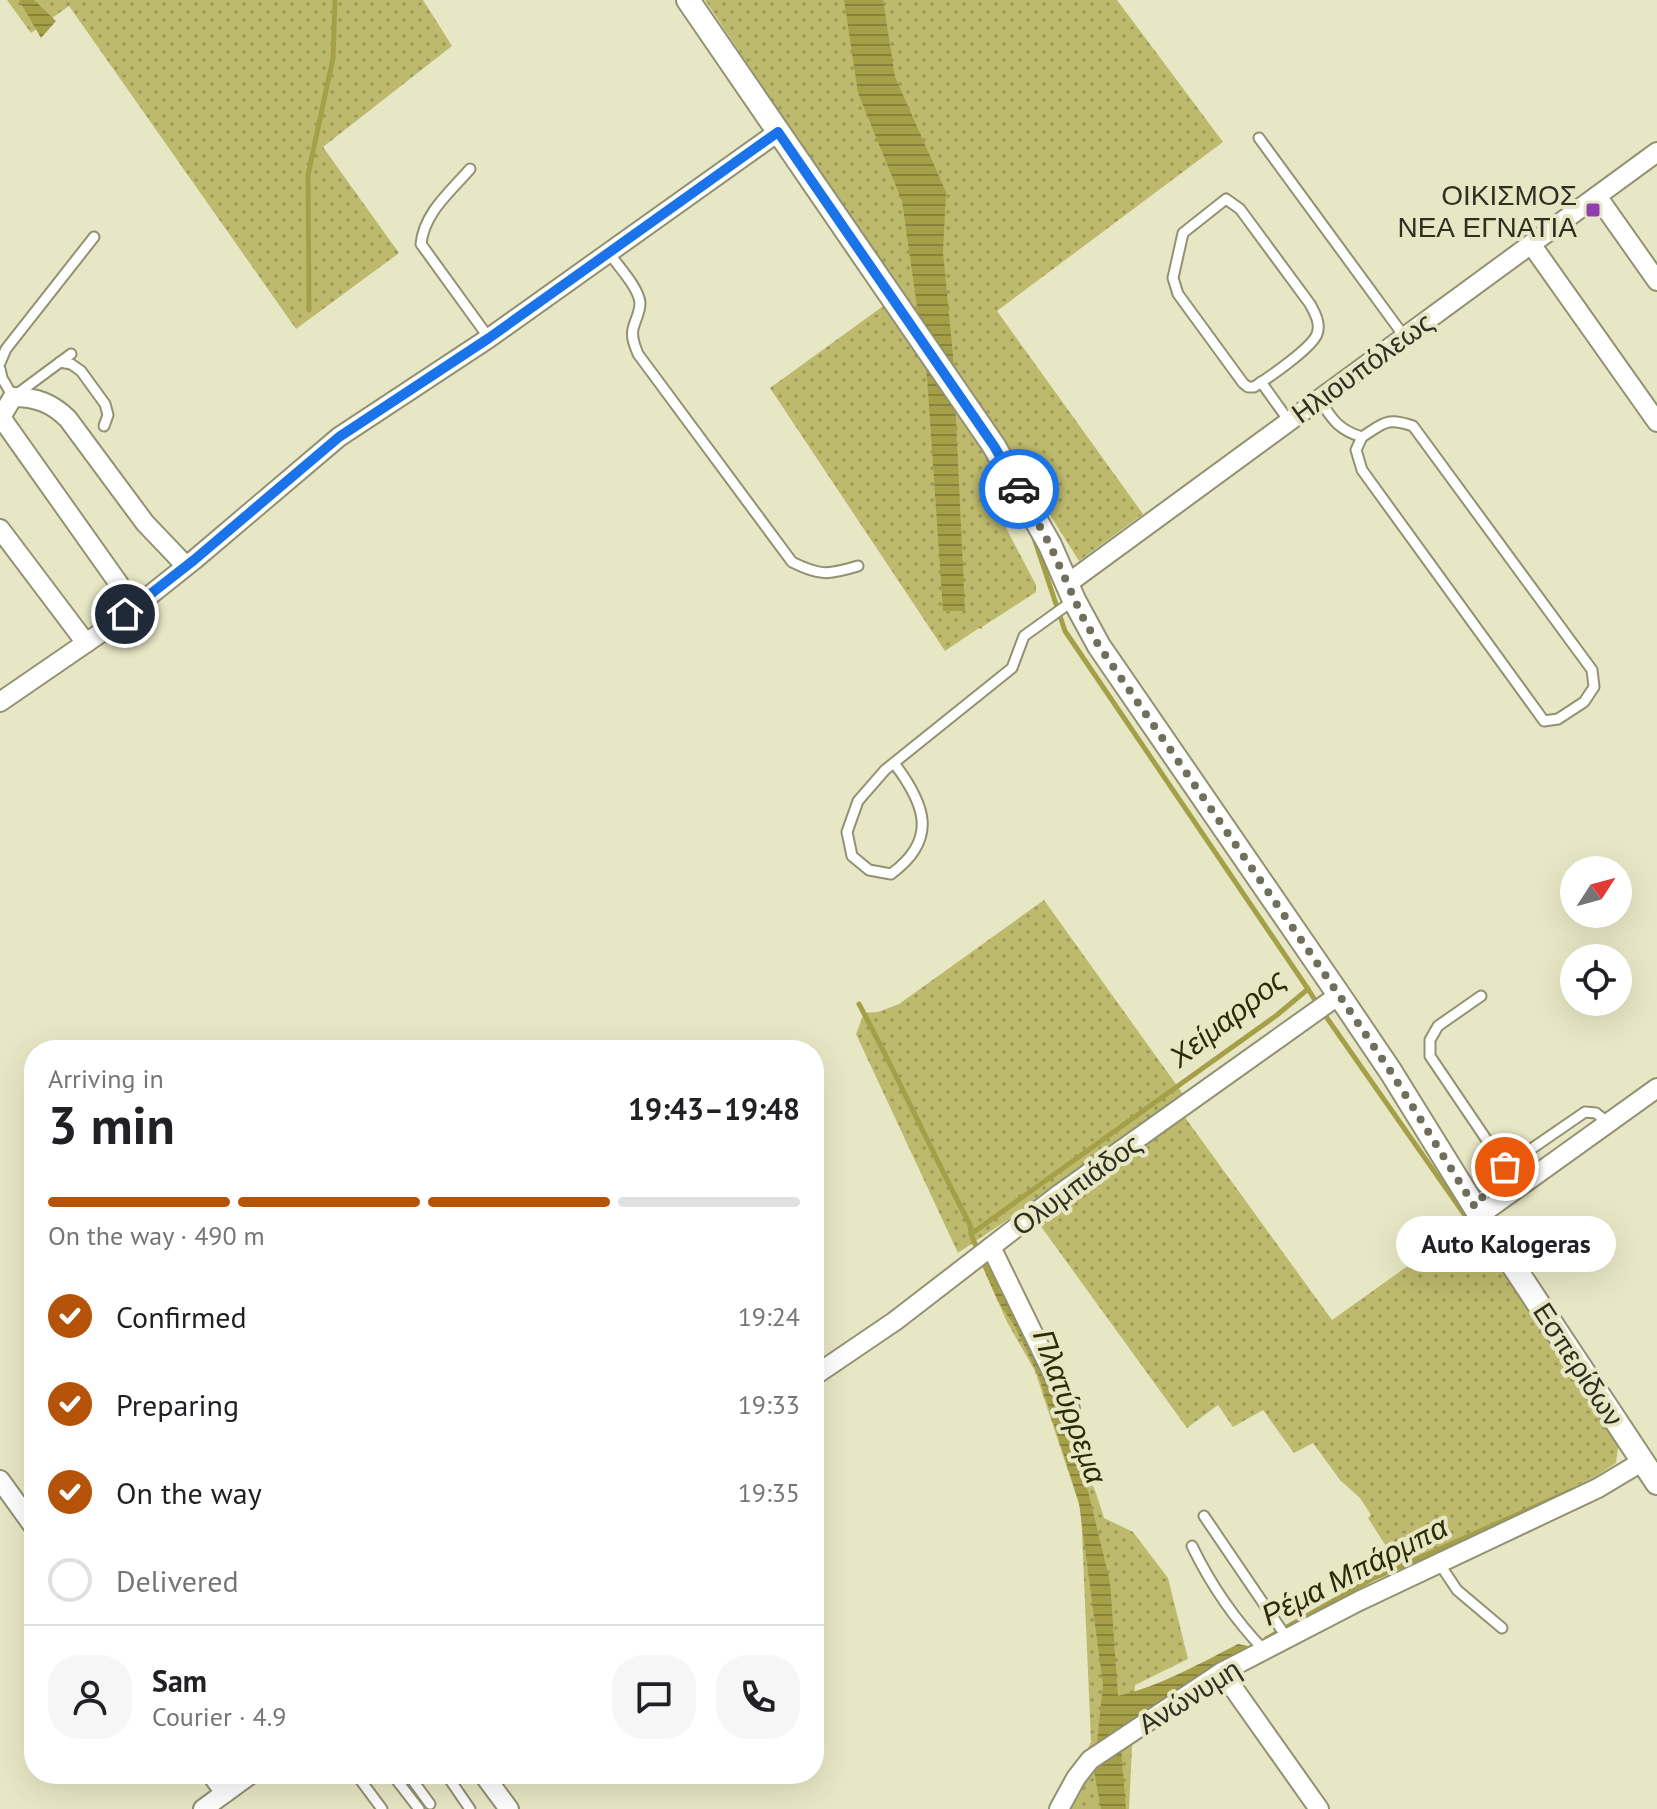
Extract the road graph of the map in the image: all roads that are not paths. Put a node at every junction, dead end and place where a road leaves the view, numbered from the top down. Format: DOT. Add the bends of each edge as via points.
graph roads {
  1 [pos="688,0"];
  2 [pos="778,132"];
  3 [pos="1259,138"];
  4 [pos="1657,152"];
  5 [pos="470,169"];
  6 [pos="1597,196"];
  7 [pos="94,237"];
  8 [pos="1531,244"];
  9 [pos="609,253"];
  10 [pos="1657,281"];
  11 [pos="1404,336"];
  12 [pos="489,338"];
  13 [pos="71,354"];
  14 [pos="60,362"];
  15 [pos="0,363"];
  16 [pos="0,369"];
  17 [pos="1261,382"];
  18 [pos="13,397"];
  19 [pos="1319,399"];
  20 [pos="0,417"];
  21 [pos="1289,421"];
  22 [pos="1657,422"];
  23 [pos="104,426"];
  24 [pos="1362,437"];
  25 [pos="0,529"];
  26 [pos="186,566"];
  27 [pos="858,566"];
  28 [pos="1070,592"];
  29 [pos="125,614"];
  30 [pos="86,643"];
  31 [pos="0,702"];
  32 [pos="894,763"];
  33 [pos="1339,995"];
  34 [pos="1481,996"];
  35 [pos="1657,1088"];
  36 [pos="1608,1123"];
  37 [pos="1505,1167"];
  38 [pos="1477,1211"];
  39 [pos="991,1247"];
  40 [pos="824,1369"];
  41 [pos="1070,1409"];
  42 [pos="1643,1461"];
  43 [pos="0,1480"];
  44 [pos="1657,1483"];
  45 [pos="24,1513"];
  46 [pos="1204,1516"];
  47 [pos="1192,1546"];
  48 [pos="1439,1563"];
  49 [pos="1502,1628"];
  50 [pos="1287,1638"];
  51 [pos="1264,1650"];
  52 [pos="1222,1672"];
  53 [pos="218,1784"];
  54 [pos="237,1784"];
  55 [pos="363,1784"];
  56 [pos="400,1784"];
  57 [pos="415,1784"];
  58 [pos="453,1784"];
  59 [pos="490,1784"];
  60 [pos="225,1793"];
  61 [pos="430,1804"];
  62 [pos="203,1809"];
  63 [pos="382,1809"];
  64 [pos="419,1809"];
  65 [pos="470,1809"];
  66 [pos="509,1809"];
  67 [pos="1059,1809"];
  68 [pos="1319,1809"];
  1 -- 2 [label="street, Εσπερίδων"];
  2 -- 9 [label="street"];
  2 -- 28 [label="street, Εσπερίδων" via="994,446"];
  3 -- 11 [label="lane"];
  4 -- 6 [label="street, Ηλιουπόλεως"];
  5 -- 12 [label="lane" via="431,213 421,244"];
  6 -- 8 [label="street, Ηλιουπόλεως"];
  6 -- 10 [label="street"];
  7 -- 15 [label="lane"];
  8 -- 11 [label="street, Ηλιουπόλεως"];
  8 -- 22 [label="street"];
  9 -- 12 [label="street"];
  9 -- 27 [label="lane" via="640,299 632,339 638,354 792,562 833,574"];
  11 -- 19 [label="street, Ηλιουπόλεως"];
  12 -- 26 [label="street" via="339,437"];
  13 -- 14 [label="lane"];
  14 -- 18 [label="lane"];
  14 -- 23 [label="lane" via="81,371 105,404"];
  16 -- 18 [label="lane"];
  17 -- 17 [label="lane" via="1254,387 1243,383 1178,294 1173,278 1183,233 1226,199 1240,209 1318,320 1310,345"];
  17 -- 21 [label="lane"];
  18 -- 20 [label="street"];
  18 -- 26 [label="street" via="55,406 145,523"];
  19 -- 21 [label="street, Ηλιουπόλεως"];
  19 -- 24 [label="lane" via="1335,423"];
  20 -- 29 [label="street" via="100,554 119,584"];
  21 -- 28 [label="street, Ηλιουπόλεως"];
  24 -- 24 [label="lane" via="1385,422 1413,426 1592,670 1594,687 1584,702 1558,719 1544,721 1362,470 1356,450"];
  25 -- 30 [label="street"];
  26 -- 29 [label="street"];
  28 -- 32 [label="lane" via="1024,636 1012,668"];
  28 -- 33 [label="street, Εσπερίδων" via="1114,667"];
  29 -- 30 [label="street"];
  30 -- 31 [label="street"];
  32 -- 32 [label="lane" via="858,801 847,832 852,856 869,870 891,874 918,849 922,833 912,786"];
  33 -- 38 [label="street, Εσπερίδων"];
  33 -- 39 [label="street, Ολυμπιάδος"];
  34 -- 37 [label="lane" via="1438,1026 1430,1040 1430,1056"];
  35 -- 36 [label="street"];
  36 -- 37 [label="lane" via="1585,1112"];
  36 -- 38 [label="street"];
  37 -- 38 [label="lane"];
  38 -- 42 [label="street, Εσπερίδων"];
  39 -- 40 [label="street, Ολυμπιάδος"];
  39 -- 41 [label="street"];
  42 -- 44 [label="street, Εσπερίδων"];
  42 -- 48 [label="street, Ανώνυμη" via="1598,1488"];
  43 -- 45 [label="street"];
  46 -- 50 [label="lane"];
  47 -- 51 [label="lane" via="1220,1598"];
  48 -- 49 [label="lane" via="1457,1590"];
  48 -- 50 [label="street, Ανώνυμη"];
  50 -- 51 [label="street, Ανώνυμη"];
  51 -- 52 [label="street, Ανώνυμη"];
  52 -- 67 [label="street, Ανώνυμη" via="1090,1760"];
  52 -- 68 [label="street"];
  53 -- 60 [label="street"];
  54 -- 60 [label="street"];
  55 -- 63 [label="lane"];
  56 -- 64 [label="lane"];
  57 -- 61 [label="lane"];
  58 -- 65 [label="lane"];
  59 -- 66 [label="street"];
  60 -- 62 [label="street"];
}
